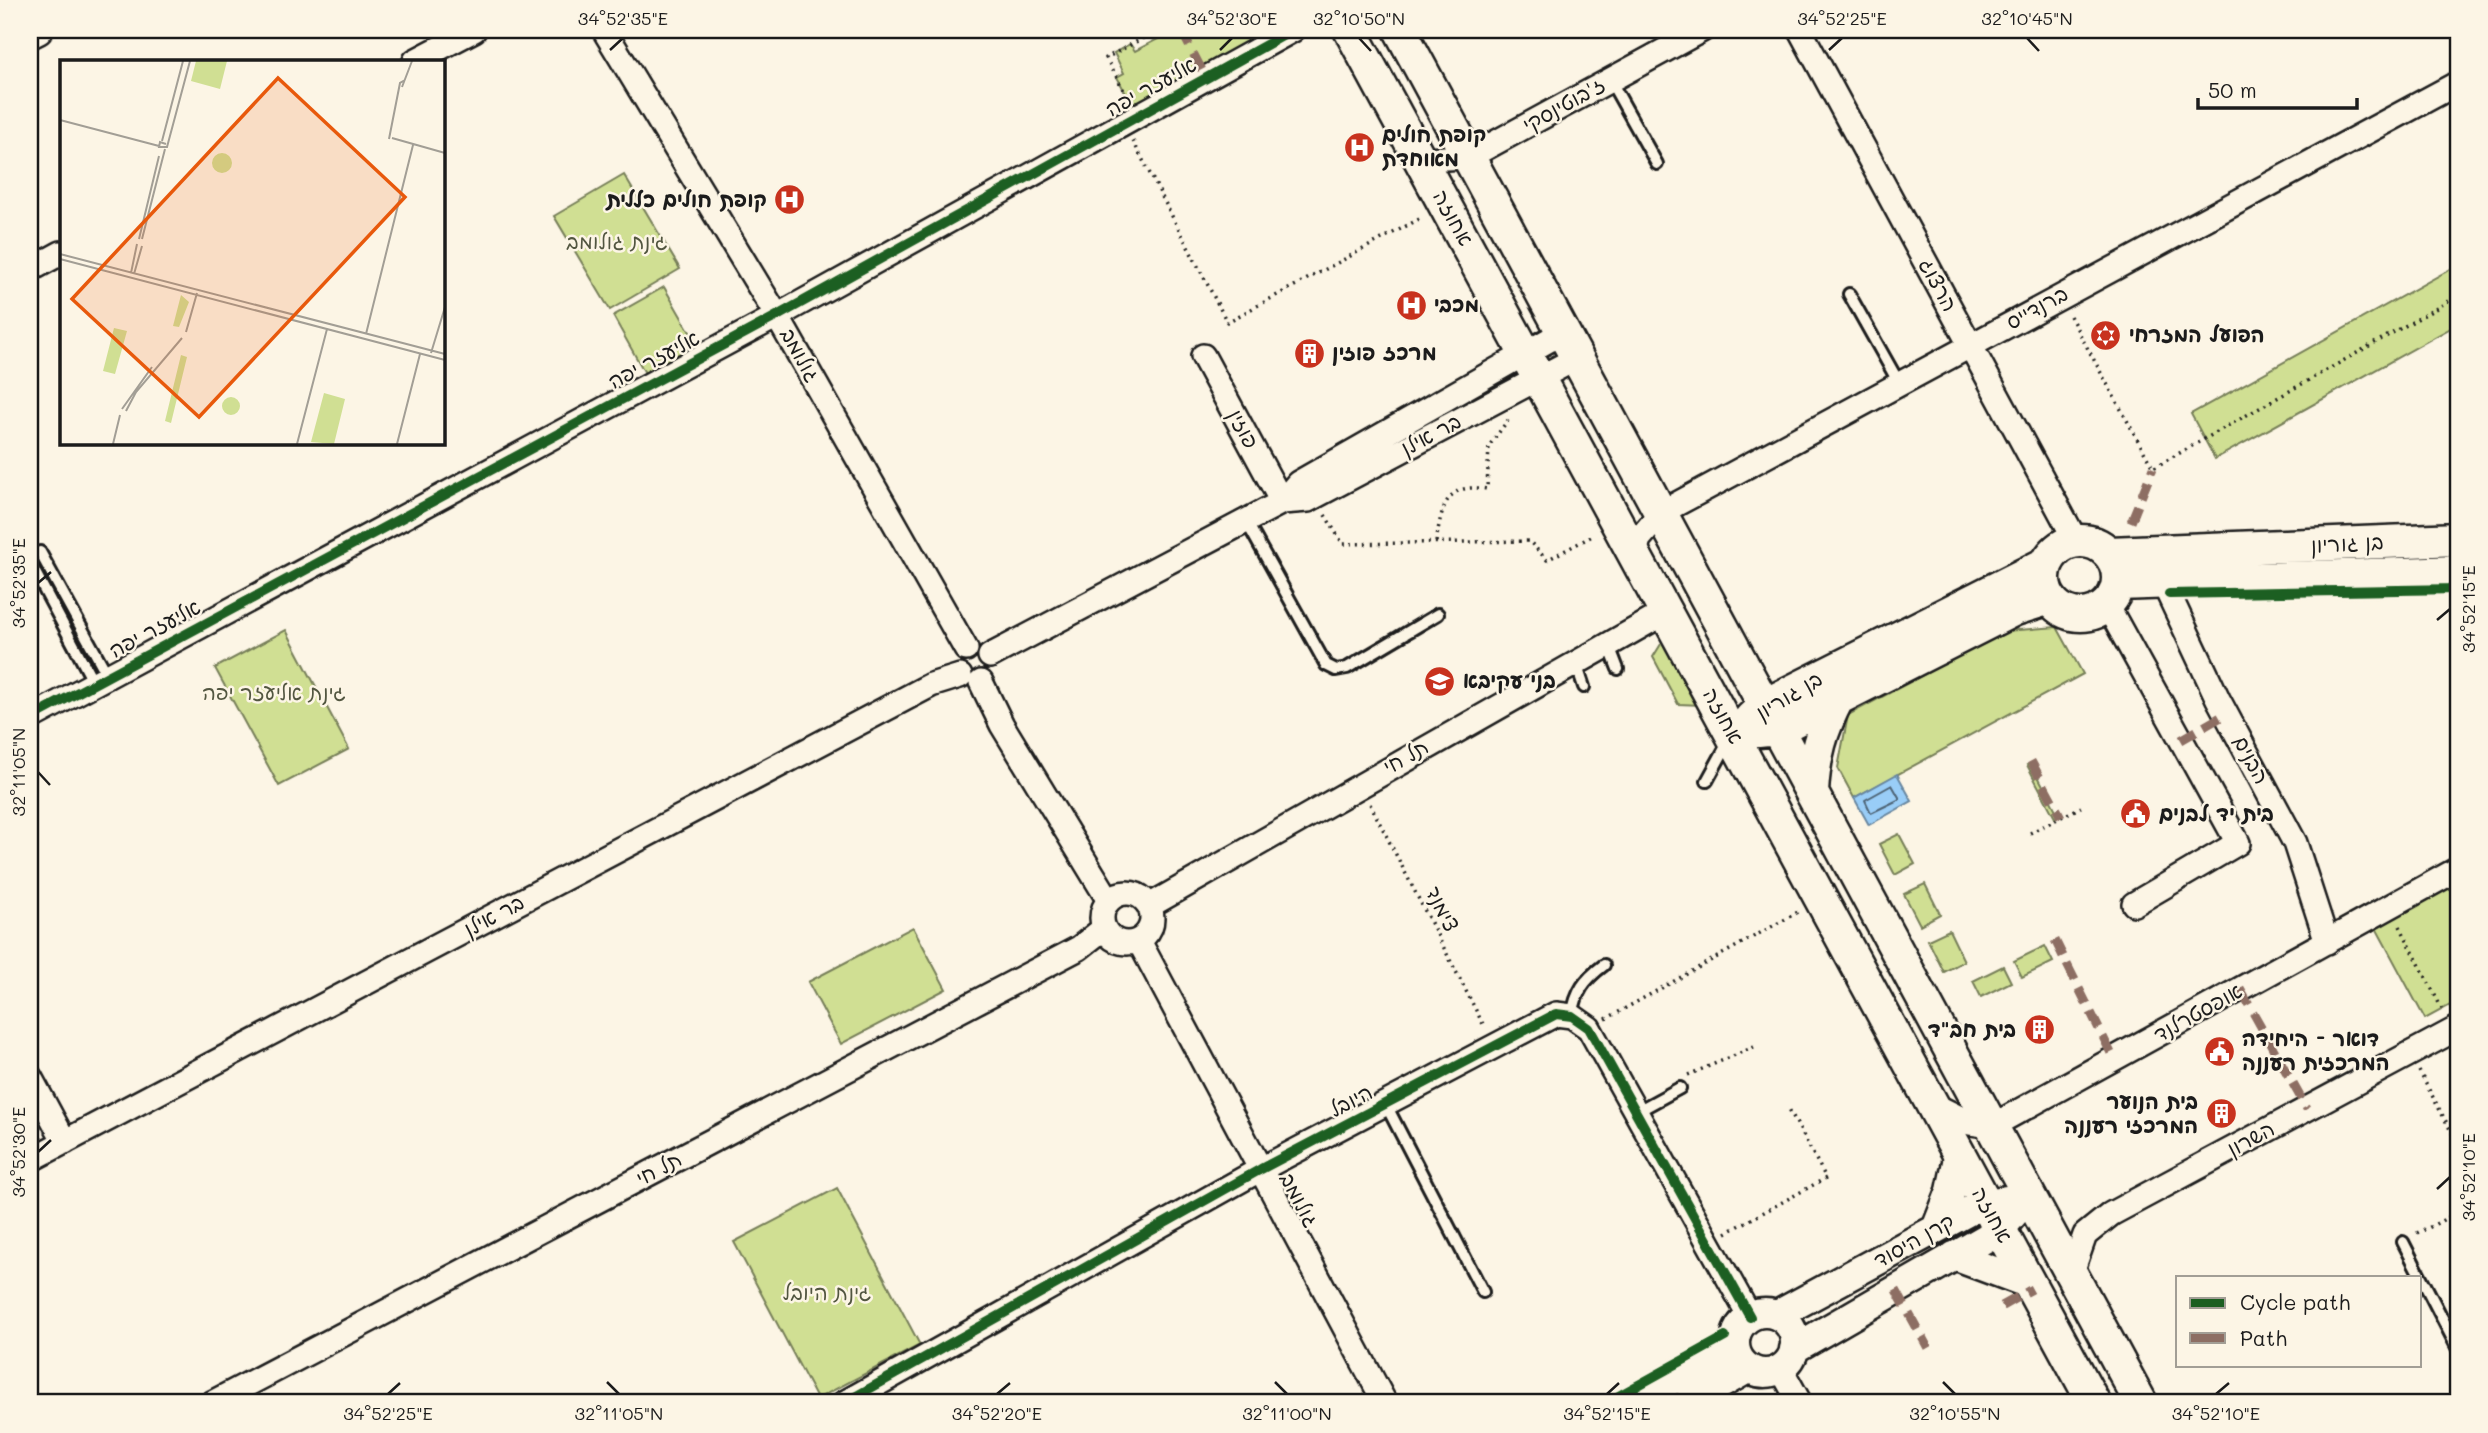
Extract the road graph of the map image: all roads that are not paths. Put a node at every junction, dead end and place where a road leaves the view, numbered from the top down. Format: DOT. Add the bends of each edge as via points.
graph roads {
  1 [pos="38,30"];
  2 [pos="474,30"];
  3 [pos="604,30"];
  4 [pos="1293,30"];
  5 [pos="1350,30"];
  6 [pos="1400,30"];
  7 [pos="1702,30"];
  8 [pos="1800,30"];
  9 [pos="30,34"];
  10 [pos="417,60"];
  11 [pos="1610,80"];
  12 [pos="2458,83"];
  13 [pos="1469,157"];
  14 [pos="1420,159"];
  15 [pos="1657,164"];
  16 [pos="60,254"];
  17 [pos="30,270"];
  18 [pos="1849,294"];
  19 [pos="777,316"];
  20 [pos="1970,344"];
  21 [pos="1570,345"];
  22 [pos="1203,356"];
  23 [pos="1534,364"];
  24 [pos="1899,383"];
  25 [pos="1282,502"];
  26 [pos="1662,512"];
  27 [pos="1246,521"];
  28 [pos="2458,539"];
  29 [pos="2076,541"];
  30 [pos="40,552"];
  31 [pos="2109,553"];
  32 [pos="1634,554"];
  33 [pos="30,563"];
  34 [pos="2047,563"];
  35 [pos="2458,572"];
  36 [pos="2162,582"];
  37 [pos="2113,595"];
  38 [pos="2050,598"];
  39 [pos="1666,612"];
  40 [pos="1438,614"];
  41 [pos="1608,643"];
  42 [pos="966,649"];
  43 [pos="990,656"];
  44 [pos="1741,661"];
  45 [pos="1576,662"];
  46 [pos="1618,668"];
  47 [pos="101,679"];
  48 [pos="970,679"];
  49 [pos="1832,686"];
  50 [pos="1584,687"];
  51 [pos="31,714"];
  52 [pos="1771,717"];
  53 [pos="1732,734"];
  54 [pos="1707,781"];
  55 [pos="1812,792"];
  56 [pos="2458,869"];
  57 [pos="1108,899"];
  58 [pos="2134,904"];
  59 [pos="1149,906"];
  60 [pos="1104,929"];
  61 [pos="1139,941"];
  62 [pos="2327,942"];
  63 [pos="1605,965"];
  64 [pos="1581,1022"];
  65 [pos="2455,1029"];
  66 [pos="30,1077"];
  67 [pos="1680,1088"];
  68 [pos="1386,1105"];
  69 [pos="1934,1105"];
  70 [pos="1636,1112"];
  71 [pos="1992,1126"];
  72 [pos="65,1142"];
  73 [pos="1959,1153"];
  74 [pos="30,1160"];
  75 [pos="1261,1169"];
  76 [pos="2029,1196"];
  77 [pos="1984,1203"];
  78 [pos="1936,1229"];
  79 [pos="2000,1230"];
  80 [pos="2403,1242"];
  81 [pos="1954,1256"];
  82 [pos="2071,1275"];
  83 [pos="2420,1276"];
  84 [pos="2422,1279"];
  85 [pos="2029,1284"];
  86 [pos="1483,1293"];
  87 [pos="1764,1316"];
  88 [pos="2458,1349"];
  89 [pos="1742,1357"];
  90 [pos="1788,1359"];
  91 [pos="212,1403"];
  92 [pos="844,1403"];
  93 [pos="1385,1403"];
  94 [pos="1629,1403"];
  95 [pos="1688,1403"];
  96 [pos="1800,1403"];
  97 [pos="2094,1403"];
  98 [pos="2141,1403"];
  1 -- 9 [label="street"];
  2 -- 10 [label="street"];
  3 -- 19 [label="street, גולומב"];
  4 -- 19 [label="street, אליעזר יפה"];
  5 -- 14 [label="main road, אחוזה"];
  6 -- 13 [label="main road, אחוזה"];
  7 -- 11 [label="street, ז'בוטינסקי"];
  8 -- 20 [label="street, הרצוג"];
  11 -- 13 [label="street, ז'בוטינסקי"];
  11 -- 15 [label="lane"];
  12 -- 20 [label="street, ברנדייס"];
  13 -- 14 [label="street, ז'בוטינסקי"];
  13 -- 21 [label="main road, אחוזה"];
  14 -- 23 [label="main road, אחוזה"];
  16 -- 17 [label="street"];
  18 -- 24 [label="lane"];
  19 -- 42 [label="street, גולומב"];
  19 -- 47 [label="street, אליעזר יפה"];
  20 -- 24 [label="street, ברנדייס"];
  20 -- 29 [label="street, הרצוג"];
  21 -- 23 [label="street, בר אילן"];
  21 -- 26 [label="main road, אחוזה"];
  22 -- 25 [label="street, פוזין"];
  23 -- 25 [label="street, בר אילן" via="1298,483"];
  23 -- 25 [label="street, בר אילן" via="1308,500"];
  23 -- 32 [label="main road, אחוזה"];
  24 -- 26 [label="street, ברנדייס"];
  25 -- 27 [label="street, בר אילן"];
  26 -- 32 [label="street, ברנדייס" via="1644,531"];
  26 -- 44 [label="main road, אחוזה"];
  27 -- 40 [label="lane" via="1325,665 1347,668"];
  27 -- 43 [label="street, בר אילן"];
  28 -- 31 [label="main road, בן גוריון"];
  29 -- 31 [label="main road" via="2100,545"];
  29 -- 34 [label="main road" via="2054,552"];
  30 -- 47 [label="lane"];
  31 -- 37 [label="main road" via="2116,562"];
  32 -- 39 [label="main road, אחוזה"];
  33 -- 47 [label="lane"];
  34 -- 38 [label="main road" via="2044,575"];
  34 -- 49 [label="main road, בן גוריון"];
  35 -- 36 [label="main road, בן גוריון"];
  36 -- 37 [label="main road, בן גוריון"];
  36 -- 62 [label="street, הבנים" via="2295,843"];
  37 -- 38 [label="main road" via="2088,614 2070,613"];
  37 -- 58 [label="street" via="2238,843"];
  38 -- 49 [label="main road, בן גוריון"];
  39 -- 41 [label="street, תל חי"];
  39 -- 53 [label="main road, אחוזה"];
  41 -- 45 [label="street, תל חי"];
  41 -- 46 [label="lane"];
  42 -- 43 [label="street" via="983,649"];
  42 -- 48 [label="street" via="956,663"];
  43 -- 48 [label="street" via="990,674"];
  44 -- 49 [label="main road"];
  44 -- 52 [label="main road, אחוזה"];
  45 -- 50 [label="lane"];
  45 -- 59 [label="street, תל חי" via="1441,748 1399,772 1360,783"];
  47 -- 51 [label="street, אליעזר יפה"];
  48 -- 57 [label="street"];
  48 -- 72 [label="street, בר אילן" via="932,685"];
  49 -- 52 [label="main road, בן גוריון"];
  49 -- 55 [label="main road" via="1813,759"];
  52 -- 53 [label="main road, בן גוריון"];
  52 -- 55 [label="main road, אחוזה"];
  53 -- 54 [label="lane"];
  53 -- 69 [label="main road, אחוזה"];
  55 -- 71 [label="main road, אחוזה"];
  56 -- 62 [label="street, אופסטרלנד"];
  57 -- 59 [label="street" via="1128,892"];
  57 -- 60 [label="street" via="1102,911"];
  59 -- 61 [label="street" via="1152,923"];
  60 -- 61 [label="street" via="1116,942"];
  60 -- 91 [label="street, תל חי" via="1054,961"];
  61 -- 75 [label="street, גולומב"];
  62 -- 71 [label="street, אופסטרלנד"];
  63 -- 64 [label="lane" via="1586,979 1576,994"];
  64 -- 68 [label="street, היובל" via="1556,1014"];
  64 -- 70 [label="street"];
  65 -- 82 [label="street, השרון" via="2110,1214 2085,1235"];
  66 -- 72 [label="street"];
  67 -- 70 [label="lane"];
  68 -- 75 [label="street, היובל"];
  68 -- 86 [label="lane"];
  69 -- 71 [label="street" via="1970,1123"];
  69 -- 73 [label="main road, אחוזה"];
  70 -- 87 [label="street" via="1709,1243"];
  71 -- 76 [label="main road, אחוזה"];
  72 -- 74 [label="street, בר אילן"];
  73 -- 77 [label="main road, אחוזה"];
  73 -- 78 [label="street"];
  75 -- 92 [label="street, היובל"];
  75 -- 93 [label="street, גולומב"];
  76 -- 77 [label="street, קרן היסוד"];
  76 -- 79 [label="street, קרן היסוד"];
  76 -- 82 [label="main road, אחוזה"];
  77 -- 78 [label="street, קרן היסוד"];
  77 -- 79 [label="main road, אחוזה"];
  78 -- 87 [label="street, קרן היסוד"];
  79 -- 81 [label="street, קרן היסוד"];
  79 -- 85 [label="main road, אחוזה"];
  80 -- 83 [label="lane"];
  81 -- 85 [label="street"];
  81 -- 90 [label="street, קרן היסוד"];
  82 -- 98 [label="main road, אחוזה"];
  84 -- 88 [label="lane"];
  85 -- 97 [label="main road, אחוזה"];
  87 -- 89 [label="street" via="1738,1329"];
  87 -- 90 [label="street" via="1790,1326"];
  89 -- 90 [label="street" via="1765,1373"];
  89 -- 94 [label="street"];
  89 -- 95 [label="street"];
  90 -- 96 [label="street"];
}
